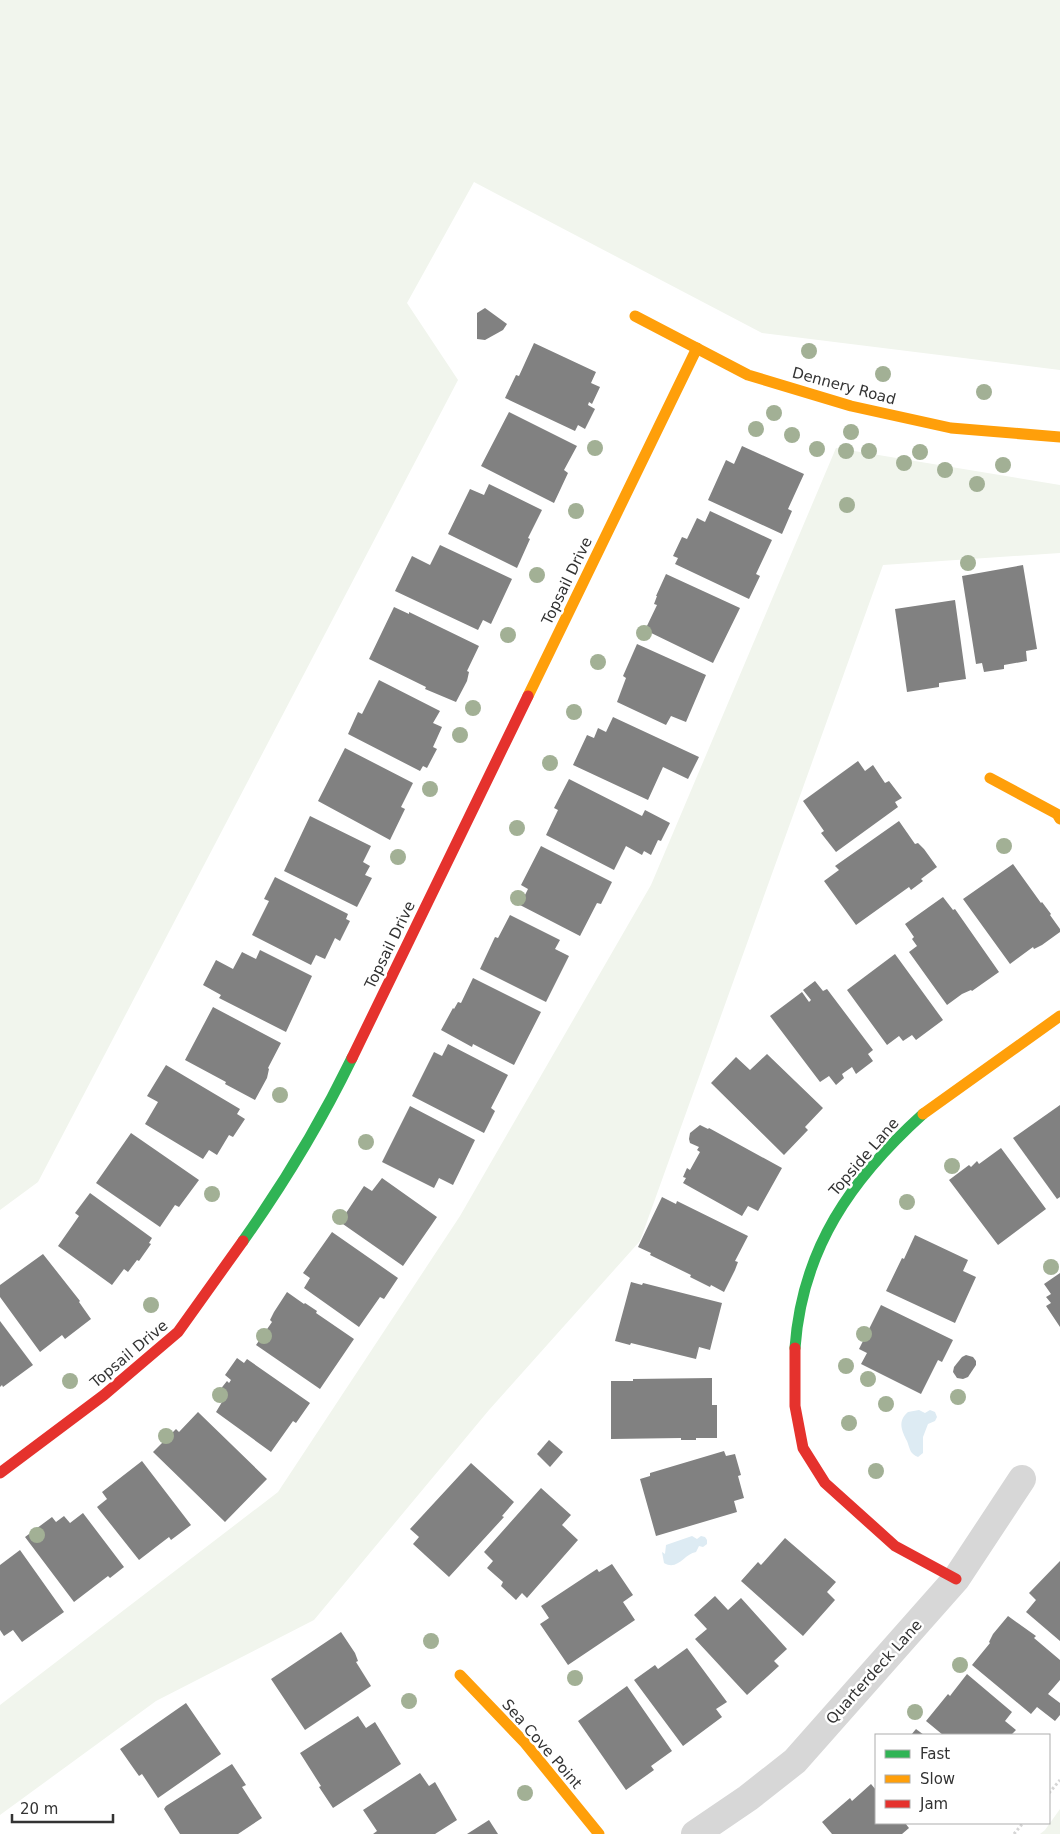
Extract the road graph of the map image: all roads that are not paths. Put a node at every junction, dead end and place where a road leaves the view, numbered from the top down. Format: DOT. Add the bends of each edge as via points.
graph roads {
  1 [pos="635,316"];
  2 [pos="696,348"];
  3 [pos="1060,437"];
  4 [pos="990,778"];
  5 [pos="1060,819"];
  6 [pos="1060,1016"];
  7 [pos="0,1473"];
  8 [pos="1022,1479"];
  9 [pos="956,1579"];
  10 [pos="460,1675"];
  11 [pos="599,1834"];
  12 [pos="695,1834"];
  1 -- 2 [label="street, Dennery Road"];
  2 -- 3 [label="street, Dennery Road" via="748,375 851,406 951,428"];
  2 -- 7 [label="street, Topsail Drive" via="341,1081 295,1162 178,1332 104,1395"];
  4 -- 5 [label="street" via="1057,814"];
  6 -- 9 [label="street, Topside Lane" via="926,1111 895,1139 842,1204 822,1238 797,1321 795,1406 803,1448 825,1483 895,1546"];
  8 -- 9 [label="street, Quarterdeck Lane"];
  9 -- 12 [label="street, Quarterdeck Lane" via="795,1761"];
  10 -- 11 [label="street, Sea Cove Point" via="525,1743"];
}
